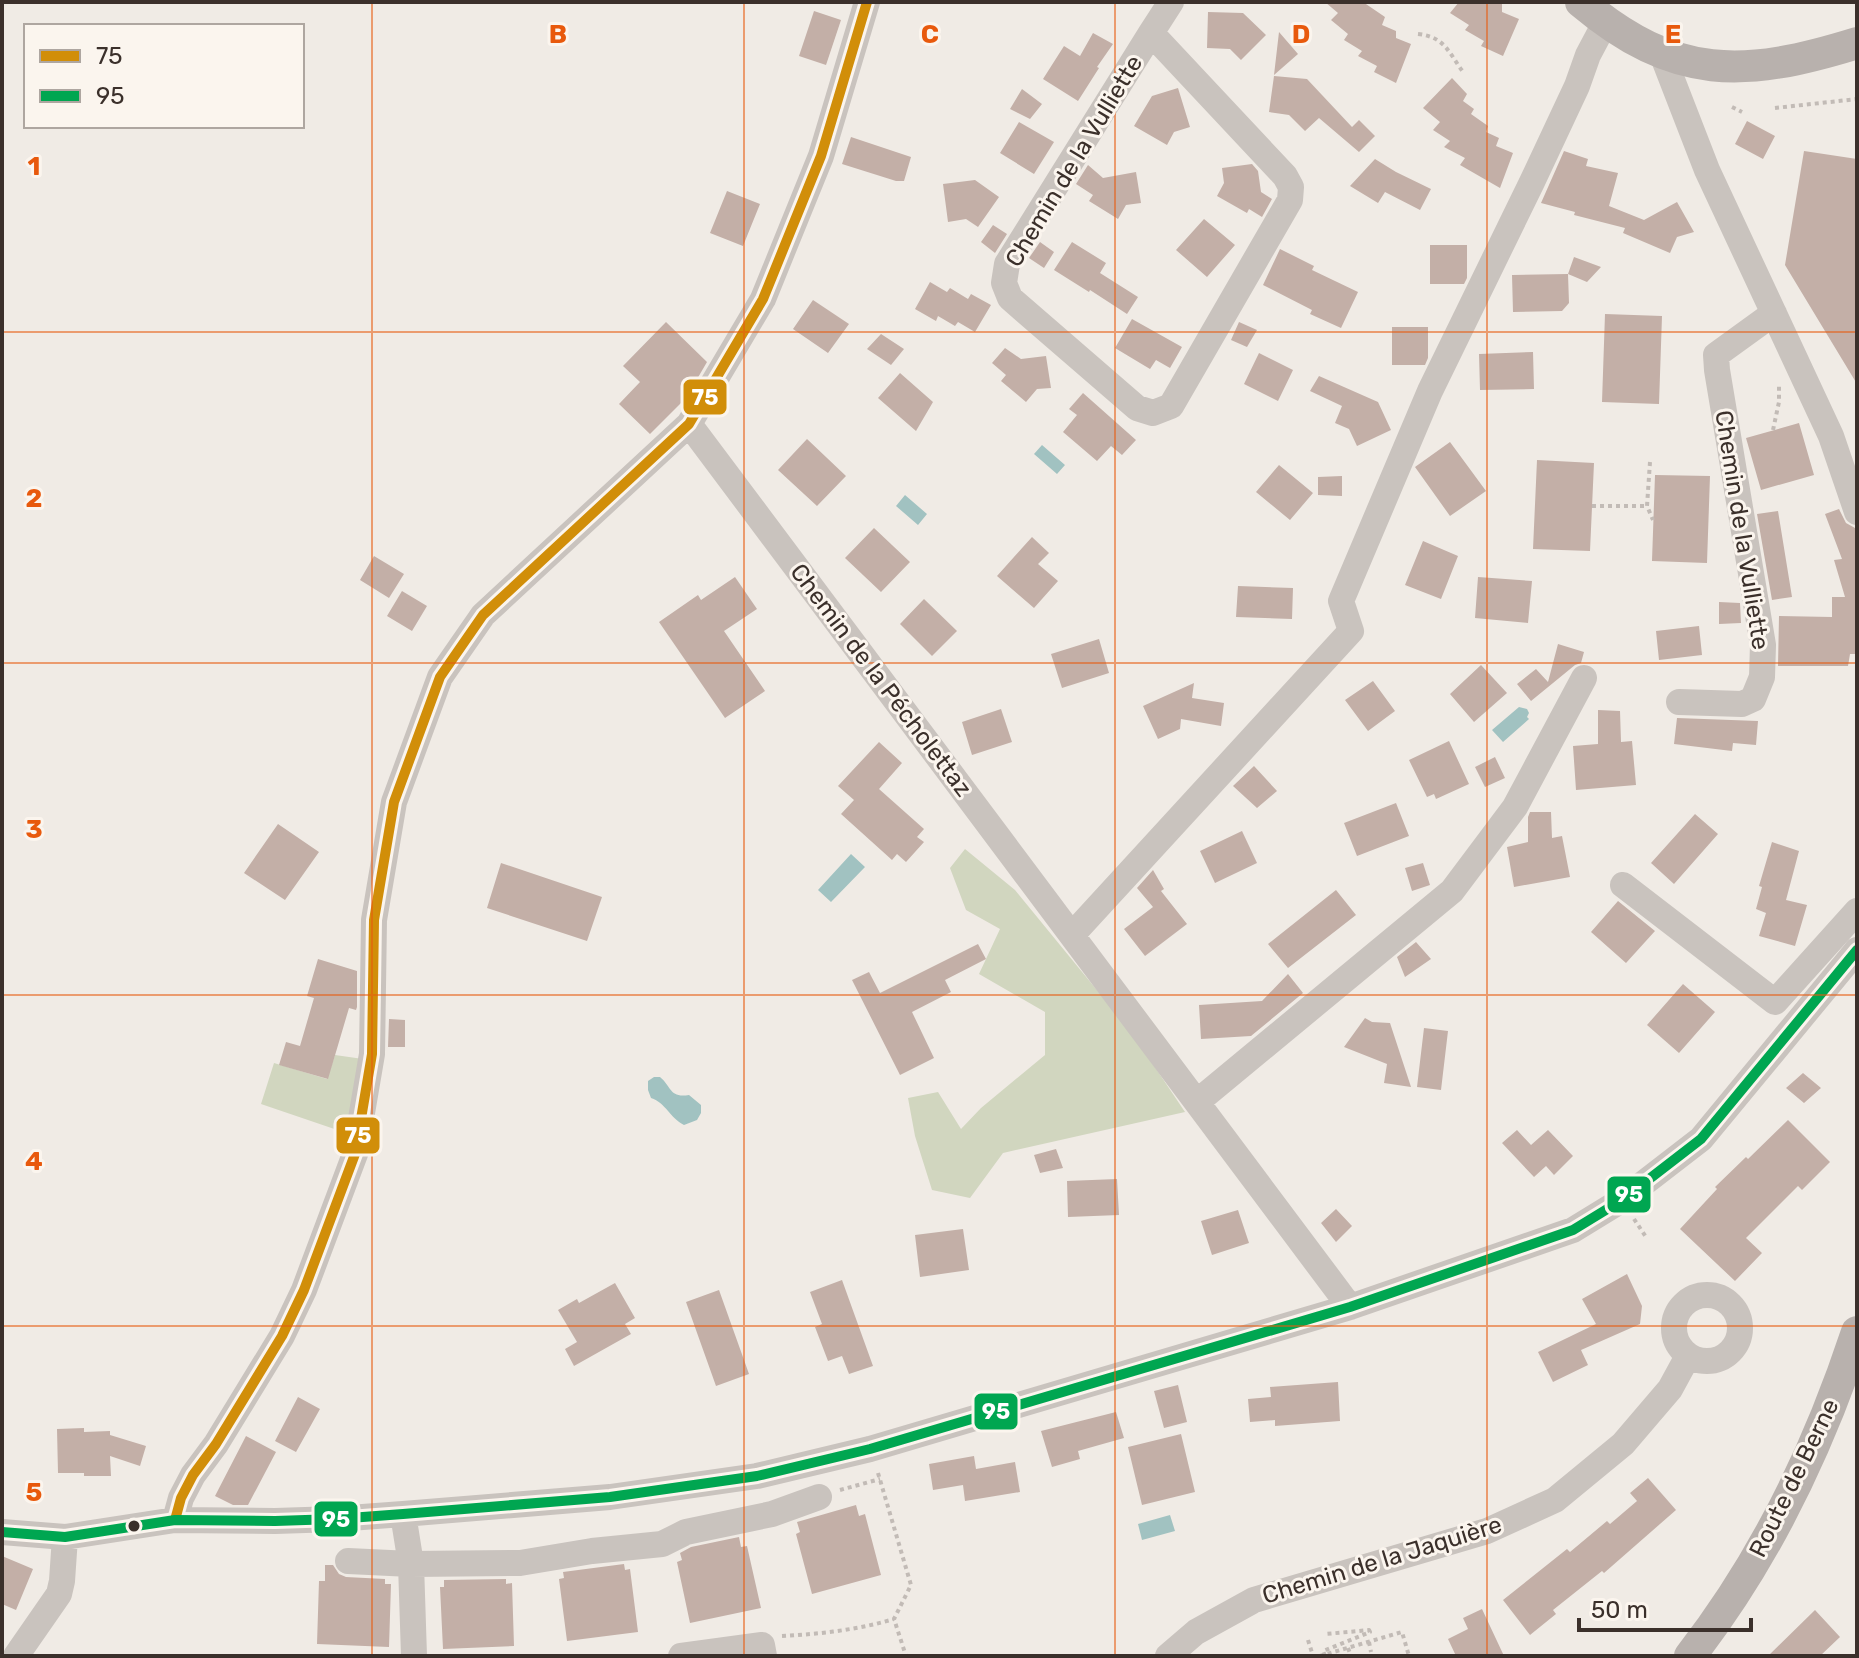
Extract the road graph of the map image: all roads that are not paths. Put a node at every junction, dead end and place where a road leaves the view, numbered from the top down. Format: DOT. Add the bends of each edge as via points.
graph roads {
  1 [pos="867,2"];
  2 [pos="1171,2"];
  3 [pos="1581,2"];
  4 [pos="1605,23"];
  5 [pos="1151,33"];
  6 [pos="1857,43"];
  7 [pos="1662,54"];
  8 [pos="1774,313"];
  9 [pos="689,424"];
  10 [pos="1857,512"];
  11 [pos="1584,678"];
  12 [pos="1679,702"];
  13 [pos="1623,885"];
  14 [pos="1857,911"];
  15 [pos="1072,935"];
  16 [pos="1857,950"];
  17 [pos="1197,1102"];
  18 [pos="1350,1307"];
  19 [pos="1857,1332"];
  20 [pos="1688,1356"];
  21 [pos="819,1497"];
  22 [pos="403,1514"];
  23 [pos="175,1520"];
  24 [pos="2,1532"];
  25 [pos="65,1537"];
  26 [pos="348,1561"];
  27 [pos="411,1564"];
  28 [pos="763,1651"];
  29 [pos="16,1656"];
  30 [pos="414,1656"];
  31 [pos="681,1656"];
  32 [pos="1168,1656"];
  33 [pos="1690,1656"];
  1 -- 9 [label="street" via="821,156 763,299"];
  2 -- 5 [label="street, Chemin de la Vulliette"];
  3 -- 4 [label="main road"];
  4 -- 7 [label="main road"];
  4 -- 15 [label="street" via="1430,391 1341,601 1351,631"];
  5 -- 5 [label="street, Chemin de la Vulliette" via="1291,187 1290,200 1171,406 1153,413 1137,408 1010,298 1004,283 1007,264"];
  6 -- 7 [label="main road" via="1744,67"];
  7 -- 8 [label="street" via="1707,170"];
  8 -- 10 [label="street" via="1831,436"];
  8 -- 12 [label="street, Chemin de la Vulliette" via="1716,355 1763,645 1762,677 1753,699 1742,704"];
  9 -- 15 [label="street, Chemin de la Pécholettaz"];
  9 -- 23 [label="street" via="483,615 440,677 394,802 374,920 372,1054 355,1154 282,1336 193,1475"];
  11 -- 17 [label="street" via="1515,807 1452,891"];
  13 -- 14 [label="street" via="1775,1002"];
  15 -- 17 [label="street, Chemin de la Pécholettaz"];
  16 -- 18 [label="street" via="1701,1139 1622,1200 1573,1230"];
  17 -- 18 [label="street, Chemin de la Pécholettaz"];
  18 -- 22 [label="street" via="870,1449 757,1476 610,1497"];
  19 -- 33 [label="main road, Route de Berne" via="1825,1420 1780,1515"];
  20 -- 32 [label="street, Chemin de la Jaquière" via="1670,1389 1623,1444 1555,1500 1487,1531 1254,1600 1196,1632"];
  21 -- 27 [label="street" via="772,1514 686,1532 662,1544 520,1563"];
  22 -- 23 [label="street"];
  22 -- 27 [label="street"];
  23 -- 25 [label="street"];
  24 -- 25 [label="street"];
  25 -- 29 [label="street" via="59,1594"];
  26 -- 27 [label="street"];
  27 -- 30 [label="street"];
  28 -- 31 [label="street"];
}
